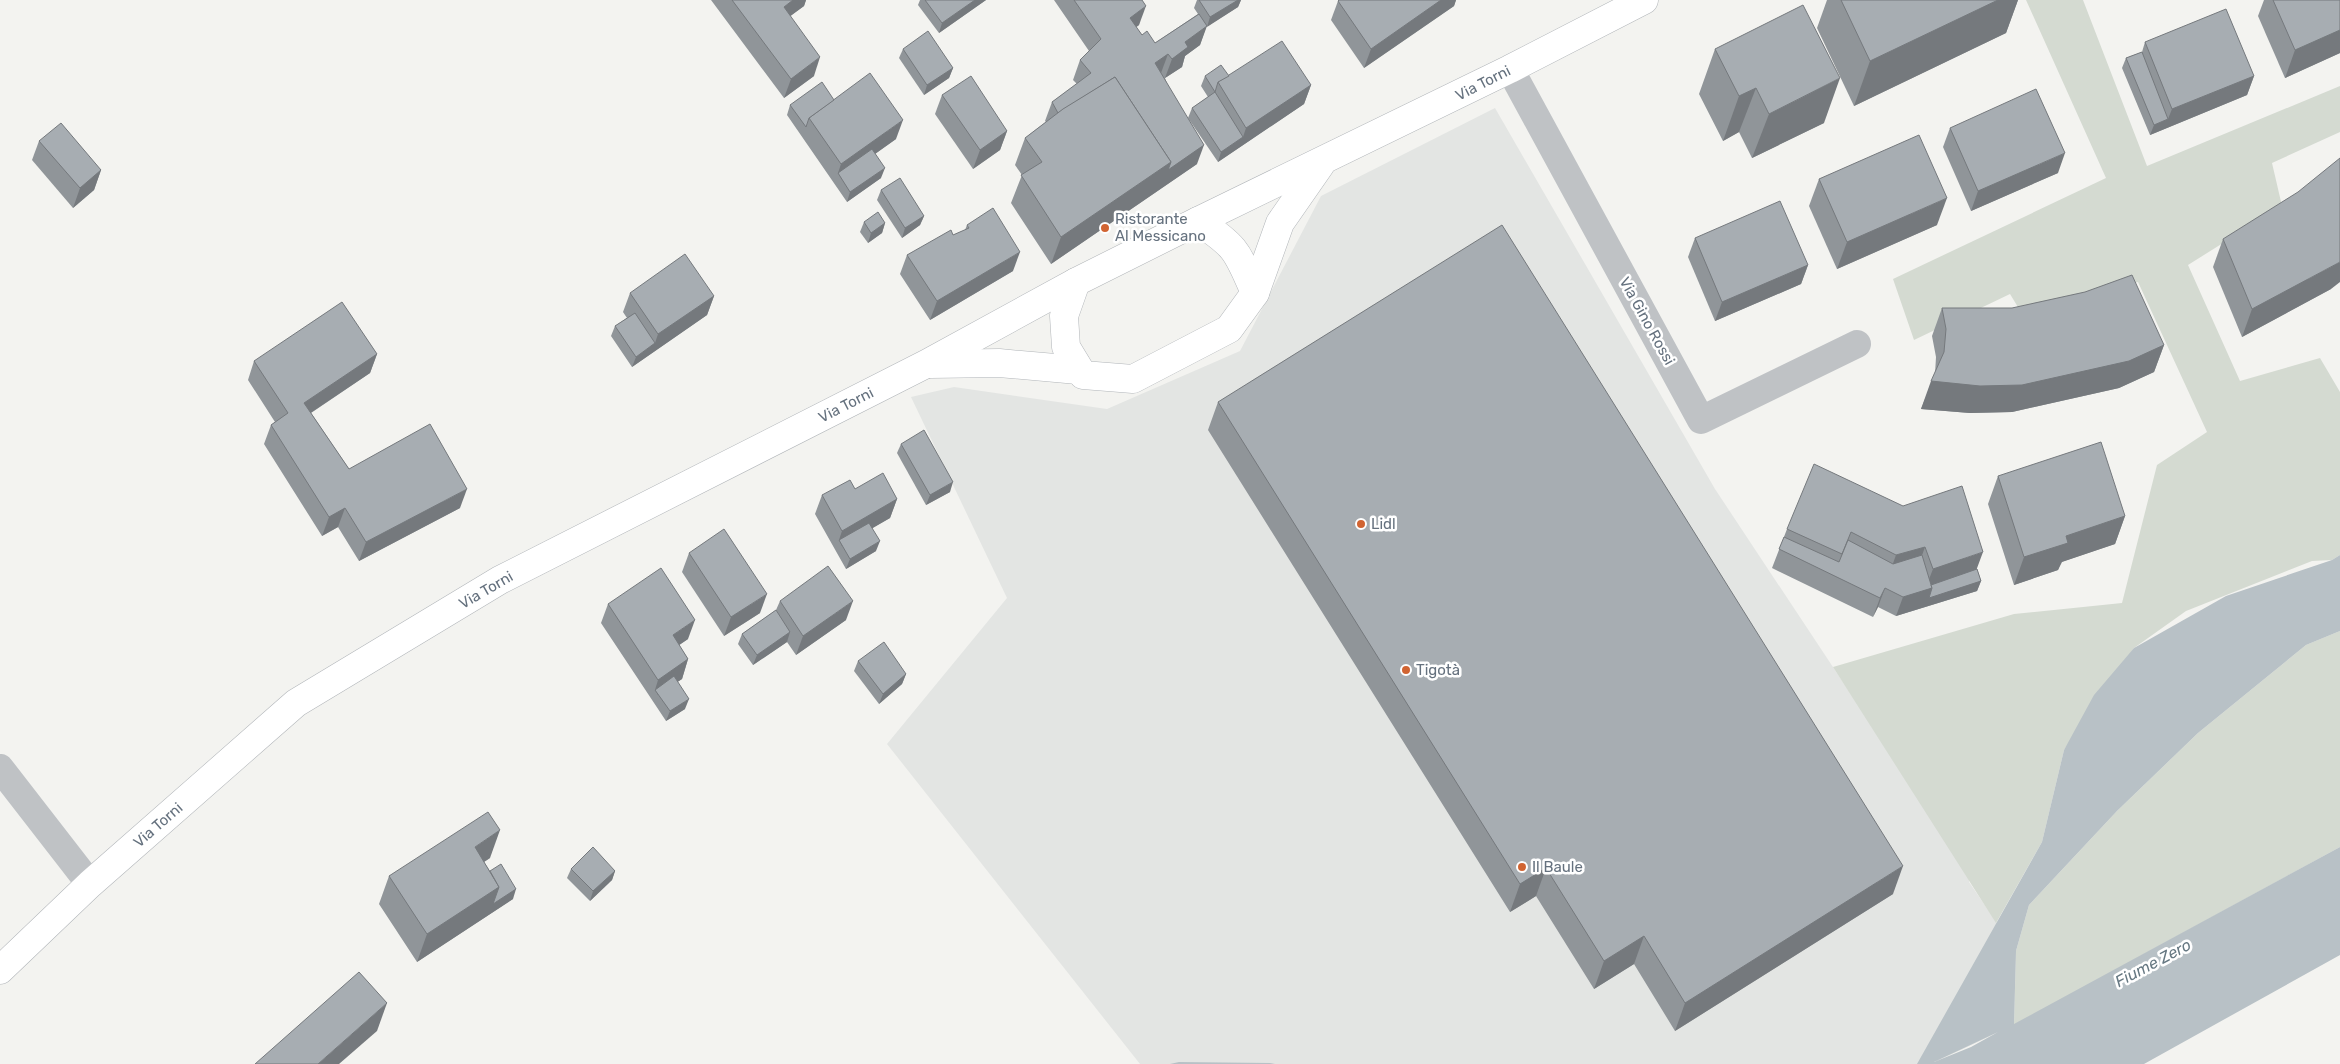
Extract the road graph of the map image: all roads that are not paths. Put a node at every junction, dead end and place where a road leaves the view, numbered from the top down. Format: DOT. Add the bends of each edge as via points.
graph roads {
  1 [pos="1644,0"];
  2 [pos="1510,70"];
  3 [pos="1322,163"];
  4 [pos="1198,221"];
  5 [pos="1076,282"];
  6 [pos="1255,293"];
  7 [pos="1857,344"];
  8 [pos="926,364"];
  9 [pos="1078,370"];
  10 [pos="0,768"];
  11 [pos="90,884"];
  12 [pos="0,970"];
  1 -- 2 [label="main road, Via Torni"];
  2 -- 3 [label="main road, Via Torni"];
  2 -- 7 [label="street, Via Gino Rossi" via="1701,420"];
  3 -- 4 [label="main road, Via Torni"];
  3 -- 6 [label="main road, Via Torni" via="1280,223"];
  4 -- 5 [label="main road, Via Torni"];
  4 -- 6 [label="main road" via="1227,240 1238,253"];
  5 -- 8 [label="main road, Via Torni"];
  5 -- 9 [label="main road" via="1064,316 1066,347"];
  6 -- 9 [label="main road, Via Torni" via="1229,329 1133,378 1083,375"];
  8 -- 9 [label="main road, Via Torni" via="1000,363"];
  8 -- 11 [label="main road, Via Torni" via="500,580 296,703"];
  10 -- 11 [label="street"];
  11 -- 12 [label="main road, Via Torni"];
}
